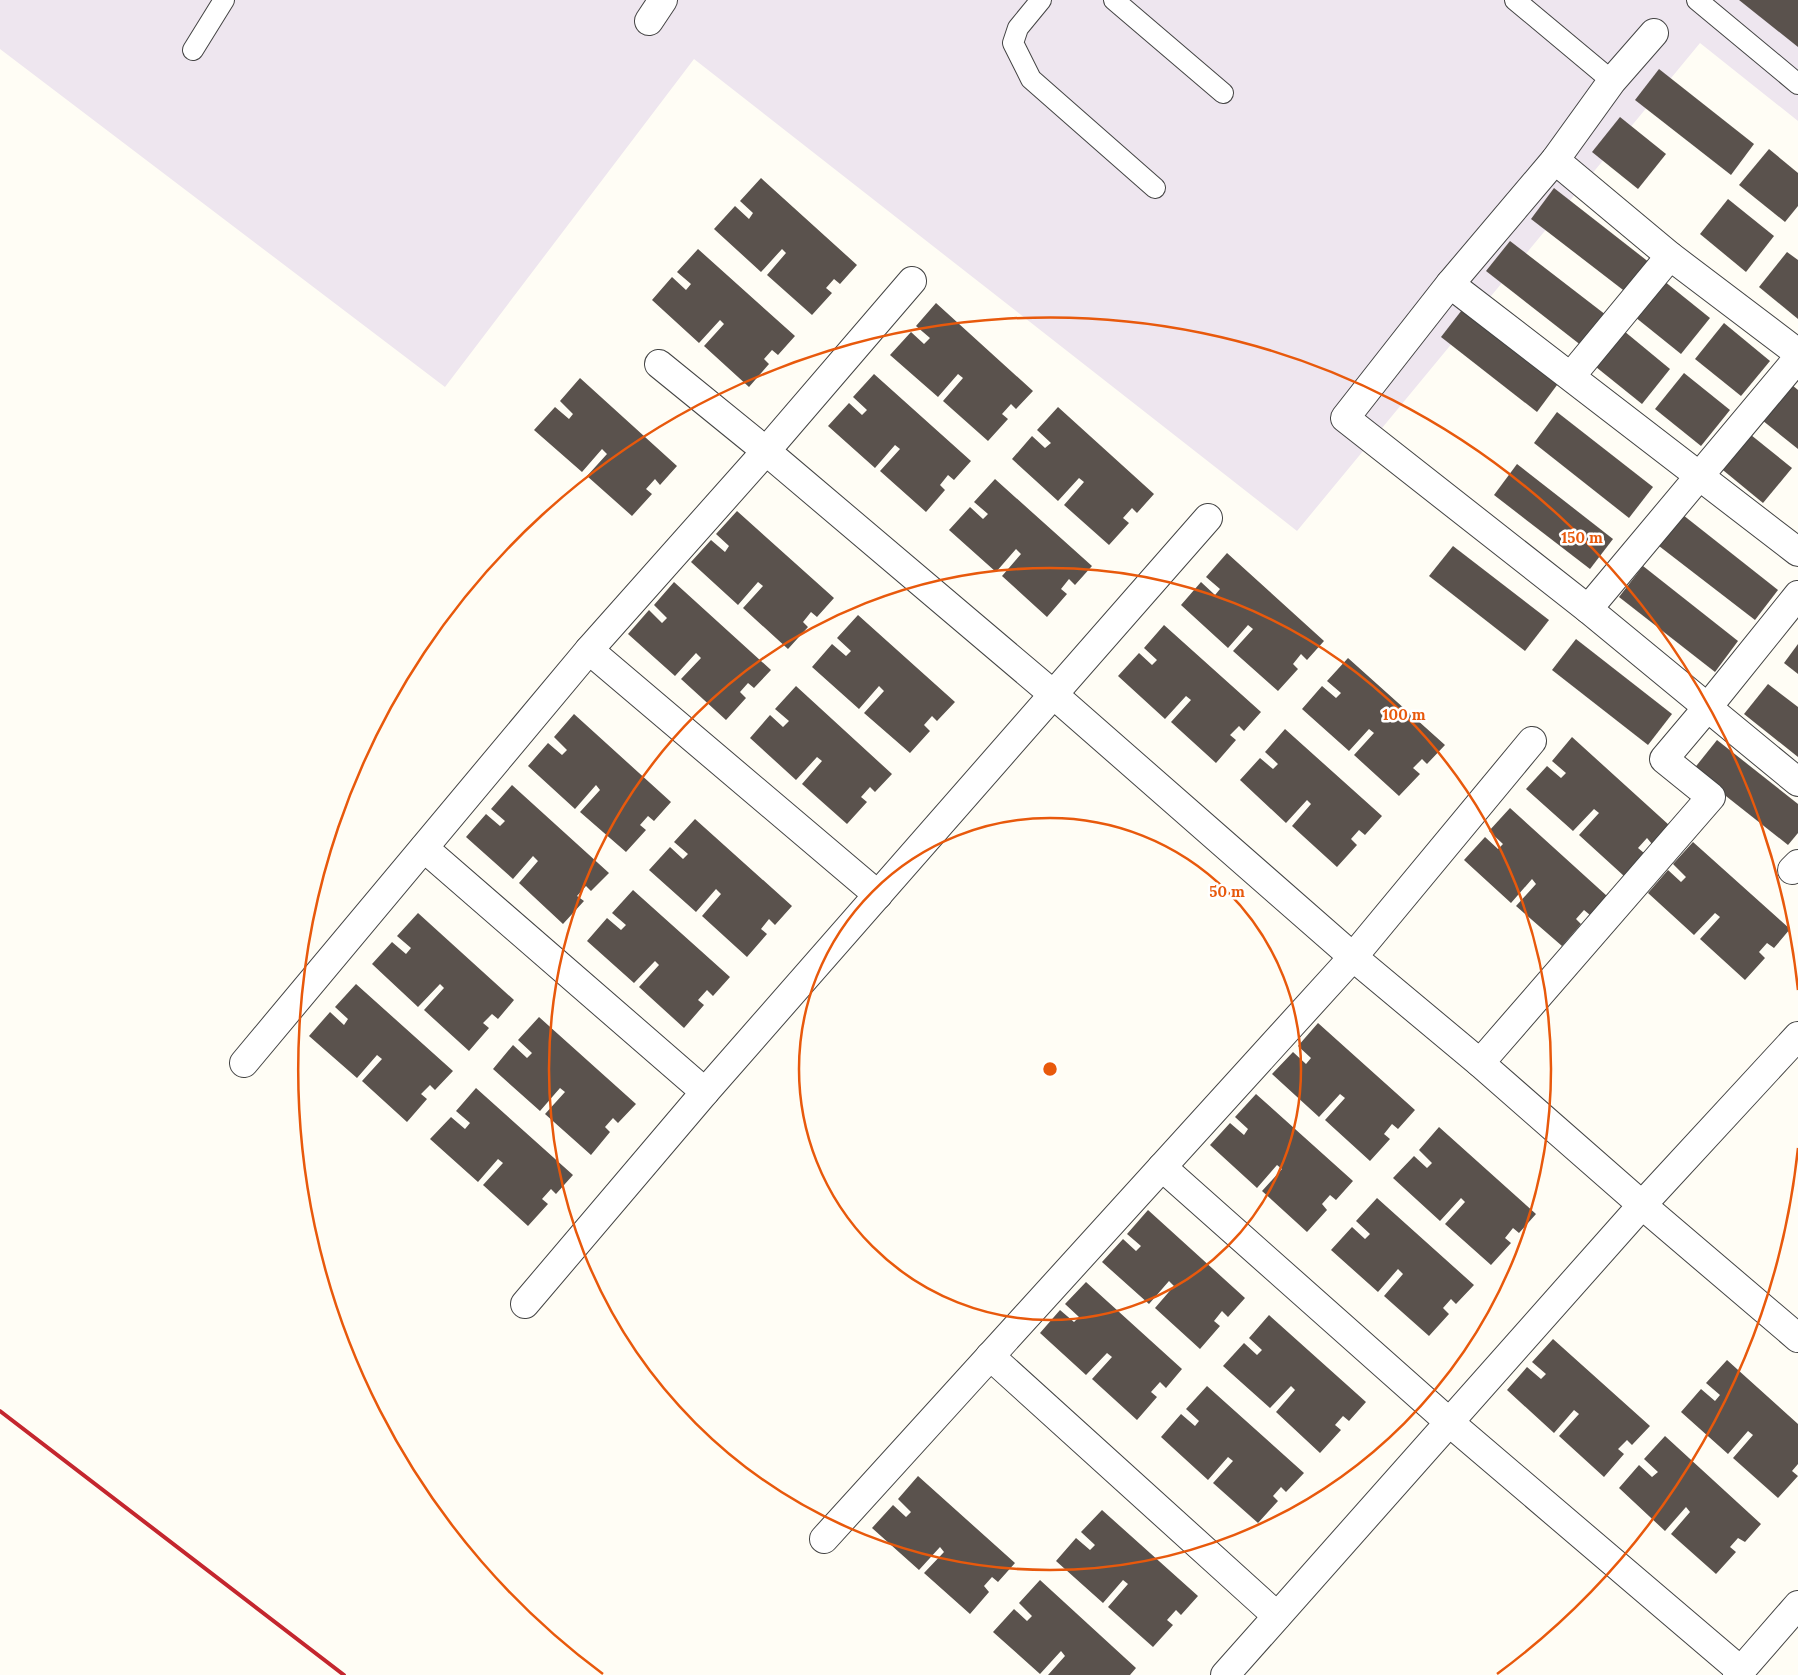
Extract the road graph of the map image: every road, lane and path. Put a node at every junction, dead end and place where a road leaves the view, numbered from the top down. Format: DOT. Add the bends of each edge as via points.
graph roads {
  1 [pos="224,0"];
  2 [pos="1041,0"];
  3 [pos="1114,0"];
  4 [pos="1515,0"];
  5 [pos="1697,0"];
  6 [pos="1654,33"];
  7 [pos="193,50"];
  8 [pos="1612,81"];
  9 [pos="1798,84"];
  10 [pos="1224,93"];
  11 [pos="1555,160"];
  12 [pos="1155,188"];
  13 [pos="1670,256"];
  14 [pos="912,281"];
  15 [pos="1450,284"];
  16 [pos="1798,353"];
  17 [pos="1798,358"];
  18 [pos="659,364"];
  19 [pos="1571,376"];
  20 [pos="766,451"];
  21 [pos="1699,477"];
  22 [pos="1208,518"];
  23 [pos="1798,552"];
  24 [pos="1798,594"];
  25 [pos="1588,609"];
  26 [pos="590,650"];
  27 [pos="1054,695"];
  28 [pos="1707,708"];
  29 [pos="1532,741"];
  30 [pos="1798,782"];
  31 [pos="424,848"];
  32 [pos="878,895"];
  33 [pos="1352,956"];
  34 [pos="1798,1036"];
  35 [pos="244,1063"];
  36 [pos="1480,1063"];
  37 [pos="705,1092"];
  38 [pos="1162,1167"];
  39 [pos="1642,1204"];
  40 [pos="525,1304"];
  41 [pos="1798,1338"];
  42 [pos="990,1356"];
  43 [pos="1449,1422"];
  44 [pos="824,1539"];
  45 [pos="1798,1606"];
  46 [pos="1277,1616"];
  47 [pos="1739,1673"];
  48 [pos="1225,1675"];
  1 -- 7 [label="lane"];
  2 -- 12 [label="lane" via="1018,28 1013,43 1031,79"];
  3 -- 10 [label="lane"];
  4 -- 8 [label="lane"];
  5 -- 9 [label="lane"];
  6 -- 8 [label="street"];
  8 -- 11 [label="street"];
  11 -- 13 [label="street"];
  11 -- 15 [label="street"];
  13 -- 16 [label="street"];
  13 -- 19 [label="street"];
  14 -- 20 [label="street"];
  15 -- 19 [label="street"];
  15 -- 25 [label="street" via="1345,418"];
  17 -- 21 [label="street"];
  18 -- 20 [label="street"];
  19 -- 21 [label="street"];
  20 -- 26 [label="street"];
  20 -- 27 [label="street"];
  21 -- 23 [label="street"];
  21 -- 25 [label="street"];
  22 -- 27 [label="street"];
  24 -- 28 [label="street"];
  25 -- 28 [label="street"];
  26 -- 31 [label="street"];
  26 -- 32 [label="street"];
  27 -- 32 [label="street"];
  27 -- 33 [label="street"];
  28 -- 30 [label="street"];
  28 -- 36 [label="street" via="1664,759 1711,797"];
  29 -- 33 [label="street"];
  31 -- 35 [label="street"];
  31 -- 37 [label="street"];
  32 -- 37 [label="street"];
  33 -- 36 [label="street"];
  33 -- 38 [label="street"];
  34 -- 39 [label="street"];
  36 -- 39 [label="street"];
  37 -- 40 [label="street"];
  38 -- 42 [label="street"];
  38 -- 43 [label="street"];
  39 -- 41 [label="street"];
  39 -- 43 [label="street"];
  42 -- 44 [label="street"];
  42 -- 46 [label="street"];
  43 -- 46 [label="street"];
  43 -- 47 [label="street"];
  45 -- 47 [label="street"];
  46 -- 48 [label="street"];
}
